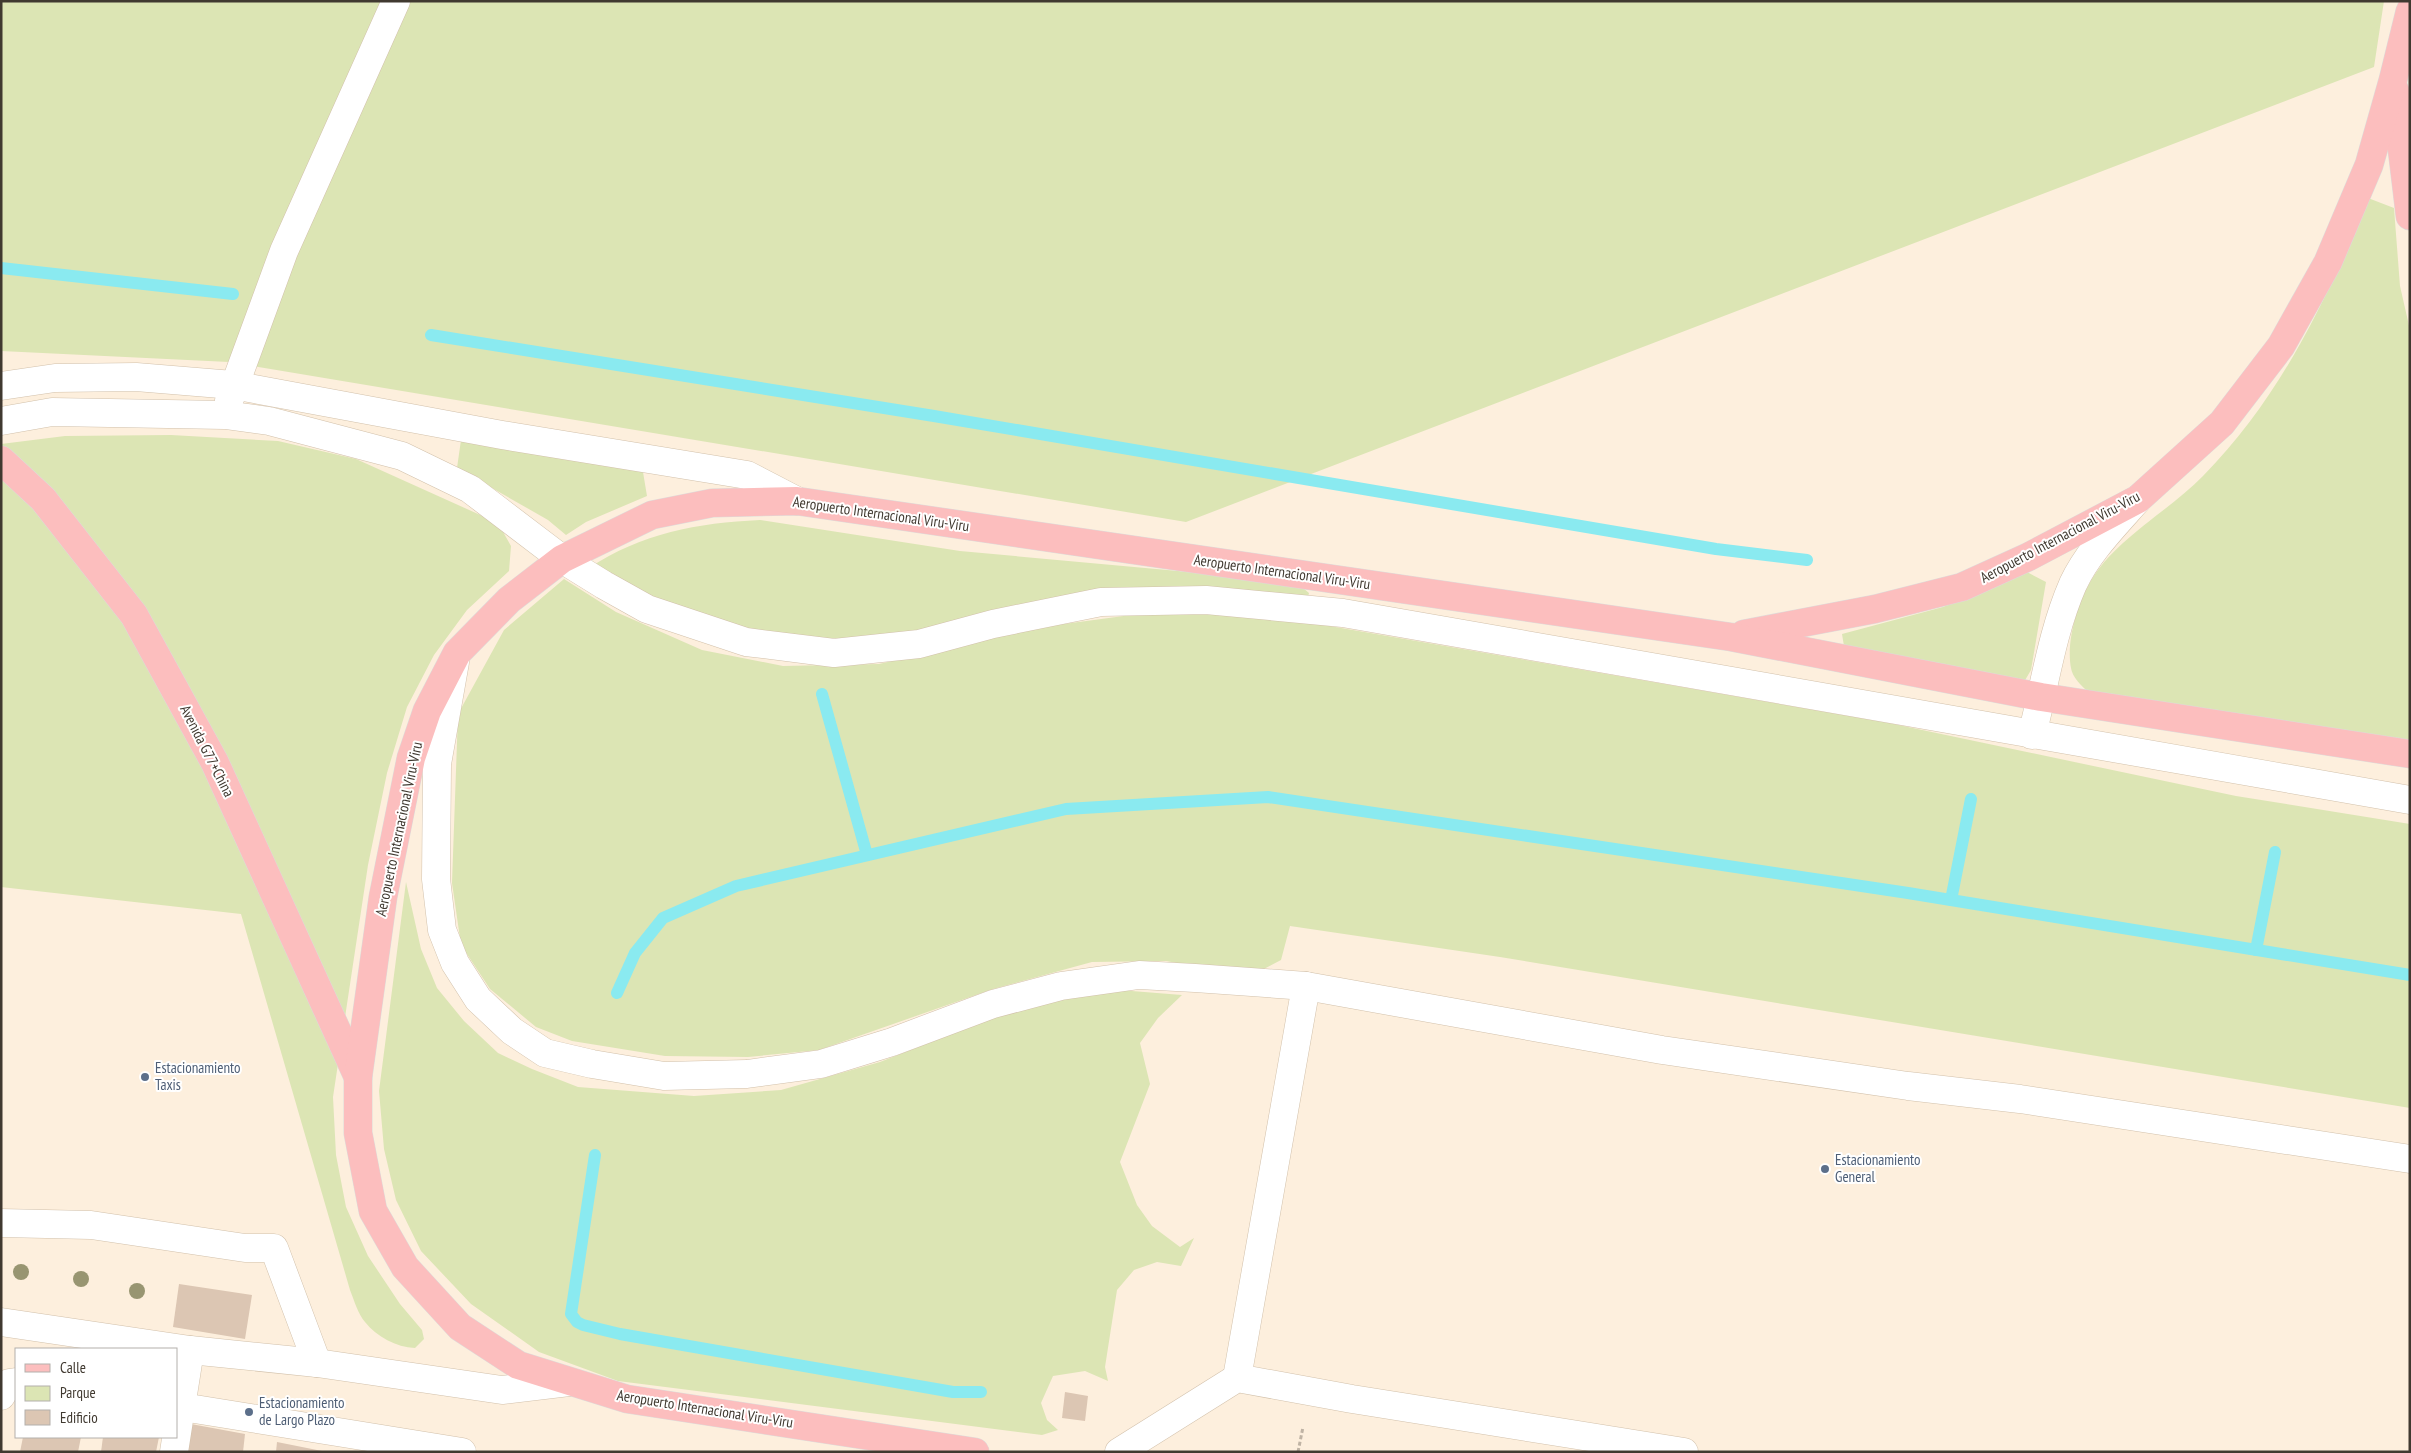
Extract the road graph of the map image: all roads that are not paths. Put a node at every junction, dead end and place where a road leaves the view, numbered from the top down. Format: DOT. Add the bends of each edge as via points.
graph roads {
  1 [pos="396,1"];
  2 [pos="2410,11"];
  3 [pos="2393,80"];
  4 [pos="2410,216"];
  5 [pos="234,385"];
  6 [pos="1,386"];
  7 [pos="225,415"];
  8 [pos="1,421"];
  9 [pos="1,460"];
  10 [pos="2138,499"];
  11 [pos="797,501"];
  12 [pos="562,558"];
  13 [pos="1731,637"];
  14 [pos="457,653"];
  15 [pos="2041,697"];
  16 [pos="2032,735"];
  17 [pos="2410,754"];
  18 [pos="2410,800"];
  19 [pos="1306,986"];
  20 [pos="358,1077"];
  21 [pos="2410,1159"];
  22 [pos="1,1223"];
  23 [pos="1,1322"];
  24 [pos="176,1348"];
  25 [pos="178,1348"];
  26 [pos="190,1350"];
  27 [pos="317,1363"];
  28 [pos="1237,1378"];
  29 [pos="15,1382"];
  30 [pos="569,1382"];
  31 [pos="1,1396"];
  32 [pos="179,1406"];
  33 [pos="176,1438"];
  34 [pos="895,1445"];
  35 [pos="174,1452"];
  36 [pos="462,1452"];
  37 [pos="975,1452"];
  38 [pos="1119,1452"];
  39 [pos="1684,1452"];
  1 -- 5 [label="lane" via="284,251"];
  2 -- 3 [label="main road, Aeropuerto Internacional Viru-Viru"];
  3 -- 4 [label="main road, Aeropuerto Internacional Viru-Viru"];
  3 -- 10 [label="main road, Aeropuerto Internacional Viru-Viru" via="2369,165 2340,235 2281,346 2222,423"];
  5 -- 6 [label="lane" via="136,377 55,378"];
  5 -- 7 [label="lane"];
  5 -- 11 [label="lane" via="502,435 747,475"];
  7 -- 8 [label="lane" via="52,412"];
  7 -- 12 [label="lane" via="269,421 402,456 470,489"];
  9 -- 20 [label="main road, Avenida G77+China" via="43,499 134,615 215,763"];
  10 -- 13 [label="main road, Aeropuerto Internacional Viru-Viru" via="2028,557 1962,587 1875,609"];
  10 -- 15 [label="lane" via="2096,548 2074,583 2054,635"];
  11 -- 12 [label="main road, Aeropuerto Internacional Viru-Viru" via="712,503 652,515"];
  11 -- 13 [label="main road, Aeropuerto Internacional Viru-Viru"];
  12 -- 14 [label="main road, Aeropuerto Internacional Viru-Viru" via="509,600"];
  12 -- 16 [label="lane" via="647,609 746,642 834,653 919,644 992,624 1101,602 1206,600 1343,613"];
  13 -- 15 [label="main road, Aeropuerto Internacional Viru-Viru"];
  14 -- 19 [label="lane" via="437,764 436,879 442,930 455,963 478,999 512,1031 545,1053 664,1076 747,1074 822,1064 993,1004 1061,986 1139,975"];
  14 -- 20 [label="main road, Aeropuerto Internacional Viru-Viru" via="427,711 412,758 382,897"];
  15 -- 16 [label="lane"];
  15 -- 17 [label="main road, Aeropuerto Internacional Viru-Viru"];
  16 -- 18 [label="lane"];
  19 -- 21 [label="lane" via="1662,1050 2020,1099"];
  19 -- 28 [label="lane"];
  20 -- 30 [label="main road, Aeropuerto Internacional Viru-Viru" via="358,1133 373,1211 404,1267 460,1327 518,1365"];
  22 -- 27 [label="lane" via="91,1225 246,1248 274,1248"];
  23 -- 24 [label="lane"];
  25 -- 26 [label="lane"];
  26 -- 27 [label="lane"];
  26 -- 32 [label="lane"];
  27 -- 30 [label="lane" via="502,1390"];
  28 -- 38 [label="lane"];
  28 -- 39 [label="lane"];
  29 -- 31 [label="lane" via="8,1382"];
  30 -- 34 [label="main road, Aeropuerto Internacional Viru-Viru" via="627,1399"];
  32 -- 36 [label="lane"];
  33 -- 35 [label="lane"];
  34 -- 37 [label="main road, Aeropuerto Internacional Viru-Viru"];
}
